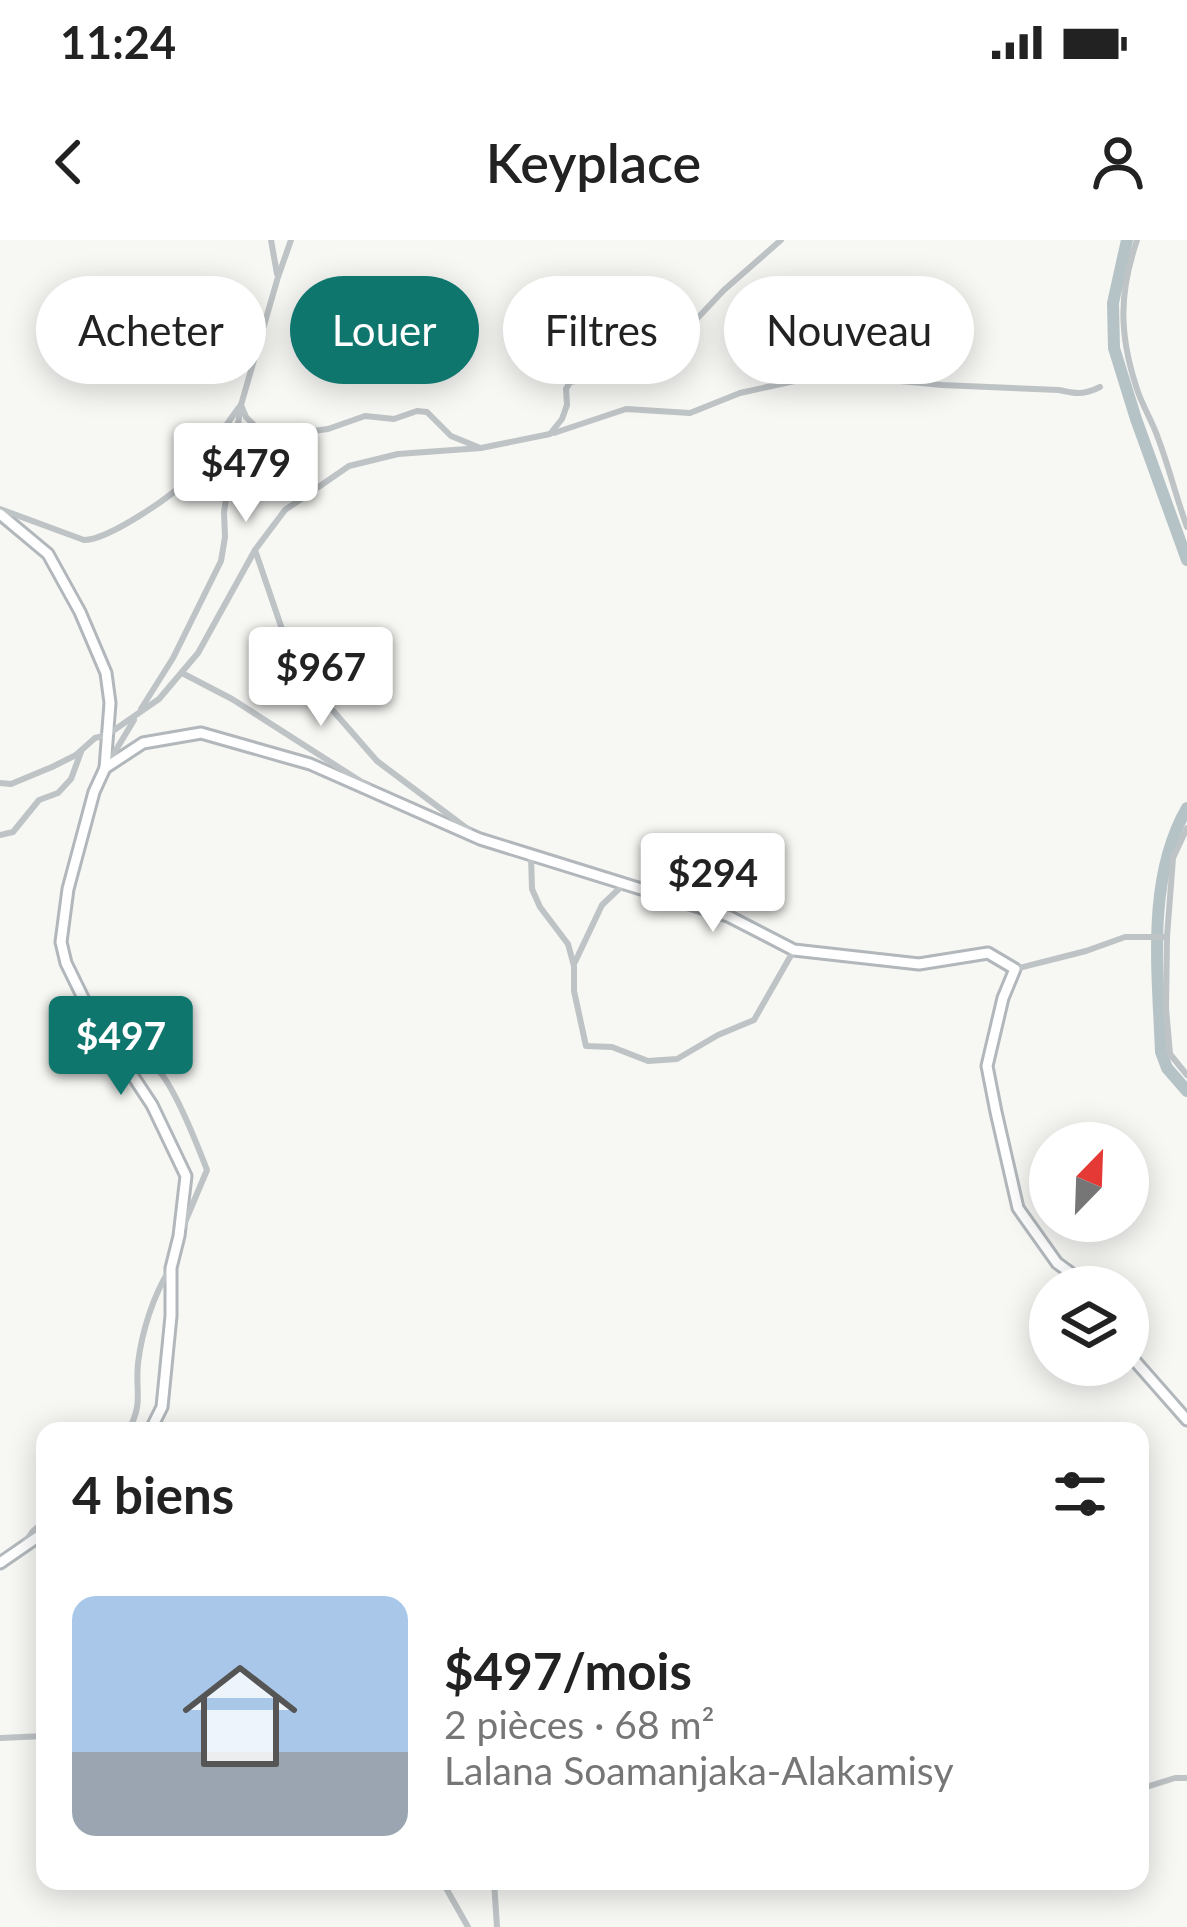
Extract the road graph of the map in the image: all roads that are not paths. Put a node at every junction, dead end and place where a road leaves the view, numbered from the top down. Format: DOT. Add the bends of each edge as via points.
graph roads {
  1 [pos="271,240"];
  2 [pos="291,240"];
  3 [pos="781,240"];
  4 [pos="1137,240"];
  5 [pos="278,278"];
  6 [pos="1100,387"];
  7 [pos="241,405"];
  8 [pos="550,434"];
  9 [pos="481,448"];
  10 [pos="0,511"];
  11 [pos="1187,527"];
  12 [pos="255,550"];
  13 [pos="182,673"];
  14 [pos="136,717"];
  15 [pos="107,735"];
  16 [pos="82,749"];
  17 [pos="105,768"];
  18 [pos="0,783"];
  19 [pos="386,797"];
  20 [pos="1187,828"];
  21 [pos="0,835"];
  22 [pos="480,839"];
  23 [pos="531,856"];
  24 [pos="623,885"];
  25 [pos="1161,937"];
  26 [pos="794,950"];
  27 [pos="574,965"];
  28 [pos="1015,969"];
  29 [pos="106,1036"];
  30 [pos="1187,1075"];
  31 [pos="179,1236"];
  32 [pos="1061,1266"];
  33 [pos="171,1268"];
  34 [pos="1149,1377"];
  35 [pos="1187,1420"];
  36 [pos="133,1422"];
  37 [pos="154,1422"];
  38 [pos="36,1528"];
  39 [pos="36,1539"];
  40 [pos="19,1551"];
  41 [pos="0,1563"];
  42 [pos="36,1736"];
  43 [pos="0,1738"];
  44 [pos="1187,1778"];
  45 [pos="1149,1786"];
  46 [pos="447,1890"];
  47 [pos="495,1890"];
  48 [pos="468,1927"];
  49 [pos="497,1927"];
  1 -- 5 [label="street"];
  2 -- 5 [label="street"];
  3 -- 8 [label="street" via="668,343 612,374 569,382 562,419"];
  4 -- 11 [label="street" via="1122,299 1124,343"];
  5 -- 7 [label="street"];
  6 -- 8 [label="street" via="1076,394 808,378 690,413 626,410"];
  7 -- 9 [label="street" via="255,426 276,436 428,412 452,436"];
  7 -- 10 [label="street" via="189,479 97,540"];
  7 -- 14 [label="street" via="221,561"];
  8 -- 9 [label="street"];
  9 -- 12 [label="street" via="349,466 285,510"];
  10 -- 15 [label="street" via="48,554 80,612 106,673"];
  12 -- 13 [label="street"];
  12 -- 22 [label="street" via="284,635 321,698 377,761"];
  13 -- 14 [label="street"];
  13 -- 19 [label="street"];
  14 -- 15 [label="street"];
  14 -- 17 [label="street"];
  15 -- 16 [label="street"];
  15 -- 17 [label="street"];
  16 -- 18 [label="street"];
  16 -- 21 [label="street" via="58,793"];
  17 -- 19 [label="street" via="142,743 201,733 310,764"];
  17 -- 29 [label="street" via="68,889 61,942"];
  19 -- 22 [label="street"];
  20 -- 25 [label="street" via="1173,858"];
  22 -- 23 [label="street"];
  23 -- 24 [label="street"];
  23 -- 27 [label="street" via="539,907"];
  24 -- 26 [label="street" via="728,916"];
  24 -- 27 [label="street" via="602,905"];
  25 -- 28 [label="street" via="1126,937"];
  25 -- 30 [label="street" via="1170,1054"];
  26 -- 27 [label="street" via="754,1020 677,1059 648,1061 586,1046"];
  26 -- 28 [label="street" via="919,964 988,953"];
  28 -- 32 [label="street" via="987,1066 1018,1208"];
  29 -- 31 [label="street" via="186,1176"];
  29 -- 31 [label="street" via="162,1074 198,1145 207,1170"];
  31 -- 33 [label="street"];
  33 -- 36 [label="street" via="144,1334"];
  33 -- 37 [label="street"];
  34 -- 35 [label="street"];
  38 -- 40 [label="street"];
  39 -- 40 [label="street"];
  40 -- 41 [label="street"];
  42 -- 43 [label="street"];
  44 -- 45 [label="street"];
  46 -- 48 [label="street"];
  47 -- 49 [label="street"];
}
